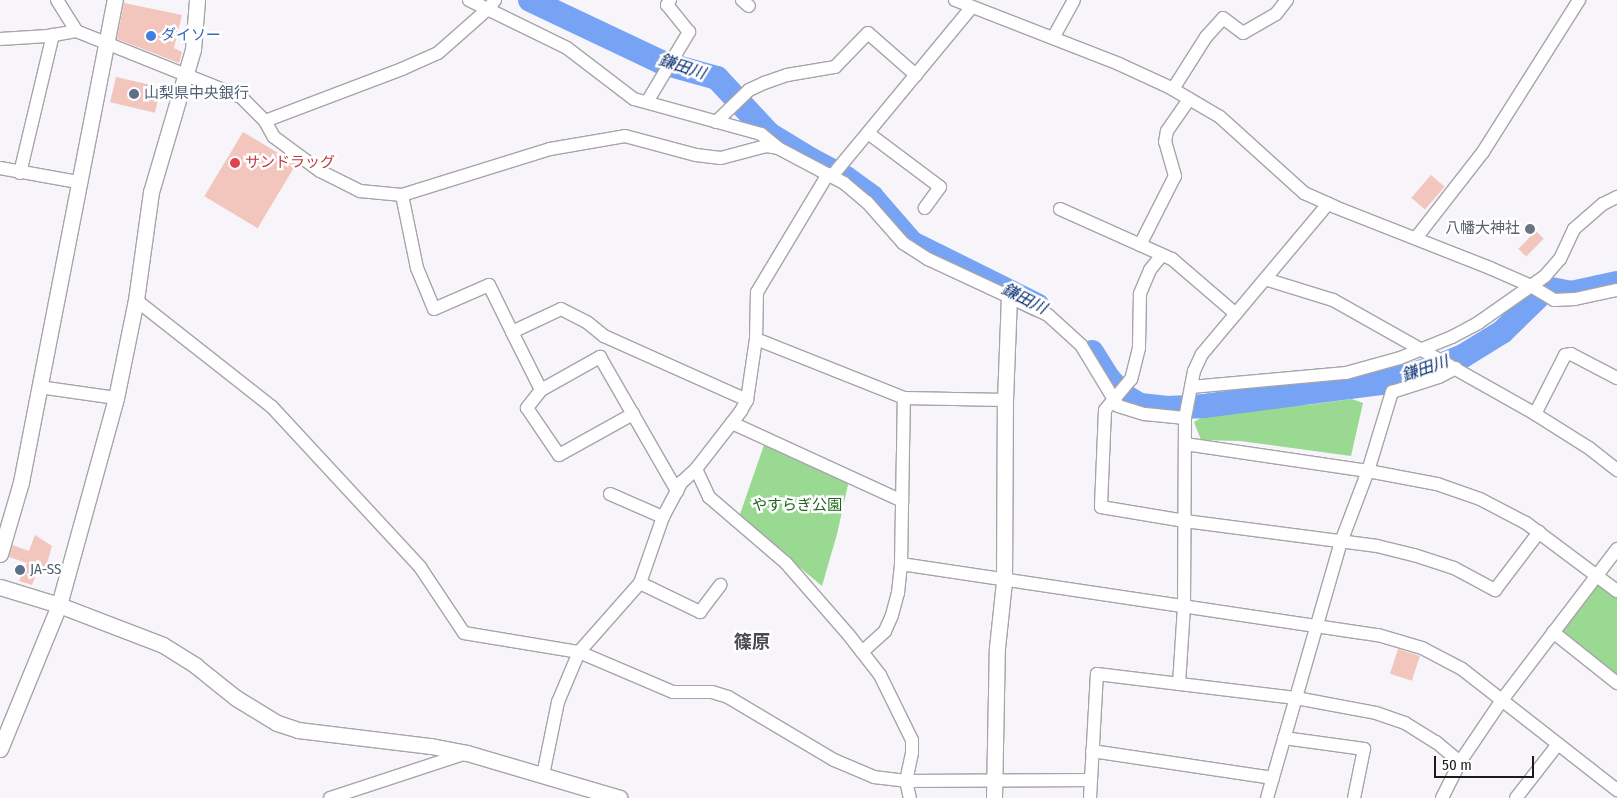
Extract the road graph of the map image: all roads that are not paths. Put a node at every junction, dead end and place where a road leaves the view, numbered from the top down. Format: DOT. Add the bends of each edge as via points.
graph roads {
  1 [pos="57,0"];
  2 [pos="115,0"];
  3 [pos="197,0"];
  4 [pos="469,0"];
  5 [pos="670,0"];
  6 [pos="955,0"];
  7 [pos="1074,0"];
  8 [pos="1288,0"];
  9 [pos="1579,0"];
  10 [pos="492,4"];
  11 [pos="972,7"];
  12 [pos="75,31"];
  13 [pos="53,35"];
  14 [pos="1053,38"];
  15 [pos="0,39"];
  16 [pos="107,46"];
  17 [pos="186,75"];
  18 [pos="916,75"];
  19 [pos="1173,89"];
  20 [pos="1189,99"];
  21 [pos="647,102"];
  22 [pos="265,121"];
  23 [pos="716,122"];
  24 [pos="868,133"];
  25 [pos="778,148"];
  26 [pos="0,168"];
  27 [pos="20,172"];
  28 [pos="830,175"];
  29 [pos="78,182"];
  30 [pos="402,195"];
  31 [pos="1617,197"];
  32 [pos="1328,204"];
  33 [pos="925,208"];
  34 [pos="1060,209"];
  35 [pos="1416,238"];
  36 [pos="1140,245"];
  37 [pos="1162,255"];
  38 [pos="1265,279"];
  39 [pos="1531,286"];
  40 [pos="1617,290"];
  41 [pos="1009,298"];
  42 [pos="136,300"];
  43 [pos="1236,314"];
  44 [pos="512,332"];
  45 [pos="756,339"];
  46 [pos="1422,349"];
  47 [pos="1456,368"];
  48 [pos="1617,378"];
  49 [pos="39,387"];
  50 [pos="1191,387"];
  51 [pos="541,390"];
  52 [pos="116,398"];
  53 [pos="904,398"];
  54 [pos="1114,399"];
  55 [pos="746,400"];
  56 [pos="1005,400"];
  57 [pos="633,414"];
  58 [pos="1535,414"];
  59 [pos="1185,418"];
  60 [pos="732,423"];
  61 [pos="1185,444"];
  62 [pos="696,469"];
  63 [pos="1617,470"];
  64 [pos="1368,471"];
  65 [pos="678,491"];
  66 [pos="610,494"];
  67 [pos="902,501"];
  68 [pos="663,517"];
  69 [pos="1185,521"];
  70 [pos="1539,532"];
  71 [pos="1341,542"];
  72 [pos="1617,549"];
  73 [pos="0,554"];
  74 [pos="901,564"];
  75 [pos="1597,576"];
  76 [pos="1004,581"];
  77 [pos="640,583"];
  78 [pos="720,585"];
  79 [pos="0,587"];
  80 [pos="1617,591"];
  81 [pos="59,604"];
  82 [pos="1184,607"];
  83 [pos="1316,626"];
  84 [pos="1554,632"];
  85 [pos="579,652"];
  86 [pos="862,652"];
  87 [pos="1617,682"];
  88 [pos="1179,684"];
  89 [pos="1296,698"];
  90 [pos="1502,700"];
  91 [pos="1284,738"];
  92 [pos="1558,744"];
  93 [pos="0,749"];
  94 [pos="1092,751"];
  95 [pos="467,753"];
  96 [pos="1460,762"];
  97 [pos="543,775"];
  98 [pos="1273,778"];
  99 [pos="1091,780"];
  100 [pos="906,781"];
  101 [pos="994,782"];
  102 [pos="1617,790"];
  103 [pos="330,798"];
  104 [pos="620,798"];
  105 [pos="910,798"];
  106 [pos="994,798"];
  107 [pos="1090,798"];
  108 [pos="1267,798"];
  109 [pos="1354,798"];
  110 [pos="1442,798"];
  111 [pos="1516,798"];
  1 -- 12 [label="street"];
  2 -- 16 [label="street"];
  3 -- 17 [label="street" via="193,49"];
  4 -- 10 [label="street"];
  5 -- 21 [label="street" via="667,5 689,32"];
  6 -- 11 [label="street"];
  7 -- 14 [label="street"];
  8 -- 19 [label="street" via="1276,14 1243,33 1223,18 1206,36"];
  9 -- 35 [label="street" via="1483,152"];
  10 -- 21 [label="street" via="567,48 634,99"];
  10 -- 22 [label="street" via="438,53 402,70"];
  11 -- 14 [label="street"];
  11 -- 18 [label="street"];
  12 -- 13 [label="street"];
  12 -- 16 [label="street"];
  13 -- 15 [label="street"];
  13 -- 27 [label="street"];
  14 -- 19 [label="street"];
  16 -- 17 [label="street"];
  16 -- 29 [label="street"];
  17 -- 22 [label="street" via="241,97"];
  17 -- 42 [label="street" via="151,192"];
  18 -- 23 [label="street" via="868,33 835,67 764,83 749,90"];
  18 -- 24 [label="street"];
  19 -- 20 [label="street"];
  20 -- 32 [label="street" via="1220,117 1304,193"];
  20 -- 36 [label="street" via="1167,131 1165,142 1175,176"];
  21 -- 23 [label="street"];
  22 -- 30 [label="street" via="274,138 320,171 360,190"];
  23 -- 25 [label="street" via="761,134"];
  24 -- 28 [label="street"];
  24 -- 33 [label="street" via="940,187"];
  25 -- 28 [label="street"];
  25 -- 30 [label="street" via="766,146 722,158 696,155 625,136 550,149"];
  26 -- 27 [label="street"];
  27 -- 29 [label="street"];
  28 -- 41 [label="street" via="867,202 903,243 928,259"];
  28 -- 45 [label="street" via="757,292"];
  29 -- 49 [label="street"];
  30 -- 44 [label="street" via="417,268 434,309 489,285"];
  31 -- 39 [label="street" via="1602,204 1574,229 1557,263"];
  32 -- 35 [label="street"];
  32 -- 38 [label="street"];
  34 -- 36 [label="street"];
  35 -- 39 [label="street"];
  36 -- 37 [label="street"];
  37 -- 43 [label="street" via="1200,281"];
  37 -- 54 [label="street" via="1150,270 1140,294 1136,364 1131,379"];
  38 -- 43 [label="street"];
  38 -- 46 [label="street" via="1333,300"];
  39 -- 40 [label="street" via="1554,300 1575,300"];
  39 -- 46 [label="street" via="1478,323"];
  41 -- 54 [label="street" via="1048,315 1081,345"];
  41 -- 56 [label="street"];
  42 -- 52 [label="street"];
  42 -- 85 [label="street" via="272,407 420,567 464,633"];
  43 -- 50 [label="street" via="1202,354"];
  44 -- 51 [label="street"];
  44 -- 55 [label="street" via="561,309 588,323 604,336"];
  45 -- 53 [label="street"];
  45 -- 55 [label="street"];
  46 -- 47 [label="street"];
  46 -- 50 [label="street" via="1346,373"];
  47 -- 58 [label="street"];
  47 -- 64 [label="street" via="1392,392"];
  48 -- 58 [label="street" via="1571,354 1565,356"];
  49 -- 52 [label="street"];
  49 -- 73 [label="street" via="21,482"];
  50 -- 59 [label="street"];
  51 -- 57 [label="street" via="600,357"];
  51 -- 57 [label="street" via="527,408 559,456"];
  52 -- 81 [label="street"];
  53 -- 56 [label="street"];
  53 -- 67 [label="street"];
  54 -- 59 [label="street" via="1118,406 1145,414"];
  54 -- 69 [label="street" via="1105,410 1103,426 1101,507"];
  55 -- 60 [label="street"];
  56 -- 76 [label="street"];
  57 -- 65 [label="street"];
  58 -- 63 [label="street"];
  59 -- 61 [label="street"];
  60 -- 62 [label="street"];
  60 -- 67 [label="street"];
  61 -- 64 [label="street"];
  61 -- 69 [label="street"];
  62 -- 65 [label="street" via="682,482"];
  62 -- 86 [label="street" via="709,498 786,563"];
  64 -- 70 [label="street" via="1437,484 1480,499"];
  64 -- 71 [label="street"];
  65 -- 68 [label="street"];
  66 -- 68 [label="street"];
  67 -- 74 [label="street"];
  68 -- 77 [label="street"];
  69 -- 71 [label="street"];
  69 -- 82 [label="street"];
  70 -- 71 [label="street" via="1495,590 1454,568 1414,555"];
  70 -- 75 [label="street"];
  71 -- 83 [label="street"];
  72 -- 75 [label="street"];
  74 -- 76 [label="street"];
  74 -- 86 [label="street" via="898,593 885,631"];
  75 -- 80 [label="street"];
  75 -- 84 [label="street"];
  76 -- 82 [label="street"];
  76 -- 101 [label="street" via="997,648"];
  77 -- 78 [label="street" via="700,612"];
  77 -- 85 [label="street"];
  79 -- 81 [label="street"];
  81 -- 93 [label="street"];
  81 -- 95 [label="street" via="163,645 236,698 277,723 306,731"];
  82 -- 83 [label="street"];
  82 -- 88 [label="street"];
  83 -- 89 [label="street"];
  83 -- 90 [label="street" via="1378,635 1422,648 1462,669"];
  84 -- 87 [label="street"];
  84 -- 90 [label="street"];
  85 -- 97 [label="street" via="558,702"];
  85 -- 100 [label="street" via="673,692 712,692 728,697 834,760 874,777"];
  86 -- 100 [label="street" via="880,675 912,740"];
  88 -- 89 [label="street"];
  88 -- 94 [label="street" via="1097,674"];
  89 -- 91 [label="street"];
  89 -- 96 [label="street" via="1376,713 1405,723"];
  90 -- 92 [label="street"];
  90 -- 96 [label="street"];
  91 -- 98 [label="street"];
  91 -- 109 [label="street" via="1364,749"];
  92 -- 102 [label="street"];
  92 -- 111 [label="street"];
  94 -- 98 [label="street"];
  94 -- 99 [label="street"];
  95 -- 97 [label="street"];
  95 -- 103 [label="street"];
  96 -- 110 [label="street"];
  97 -- 104 [label="street"];
  98 -- 108 [label="street"];
  99 -- 101 [label="street"];
  99 -- 107 [label="street"];
  100 -- 101 [label="street"];
  100 -- 105 [label="street"];
  101 -- 106 [label="street"];
}
